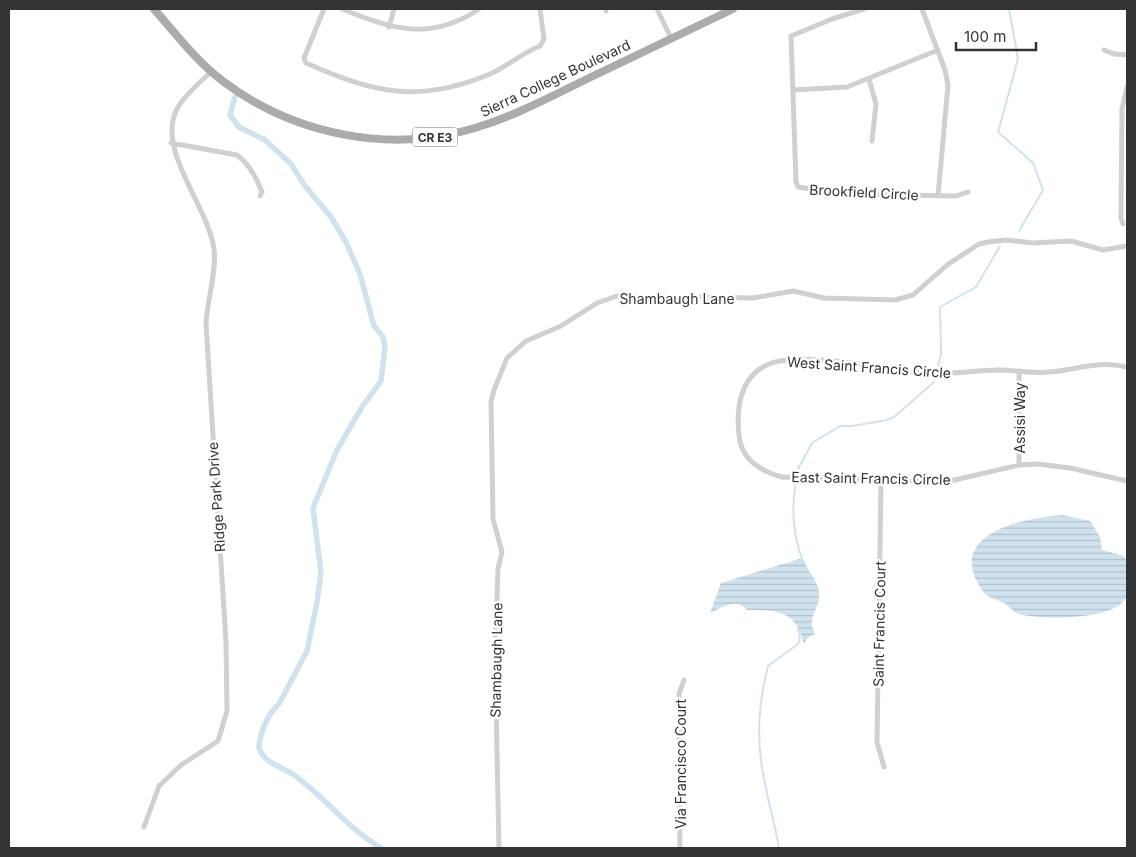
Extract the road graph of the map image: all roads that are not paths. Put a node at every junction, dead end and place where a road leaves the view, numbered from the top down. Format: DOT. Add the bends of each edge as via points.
graph roads {
  1 [pos="154,9"];
  2 [pos="324,9"];
  3 [pos="342,9"];
  4 [pos="394,9"];
  5 [pos="479,9"];
  6 [pos="540,9"];
  7 [pos="657,9"];
  8 [pos="732,9"];
  9 [pos="864,9"];
  10 [pos="922,9"];
  11 [pos="389,27"];
  12 [pos="671,38"];
  13 [pos="938,50"];
  14 [pos="1104,50"];
  15 [pos="1127,55"];
  16 [pos="212,71"];
  17 [pos="869,79"];
  18 [pos="1127,87"];
  19 [pos="792,90"];
  20 [pos="872,141"];
  21 [pos="171,143"];
  22 [pos="968,192"];
  23 [pos="260,196"];
  24 [pos="938,196"];
  25 [pos="1123,224"];
  26 [pos="1127,246"];
  27 [pos="1127,367"];
  28 [pos="1019,371"];
  29 [pos="737,420"];
  30 [pos="1019,465"];
  31 [pos="881,480"];
  32 [pos="1127,481"];
  33 [pos="684,680"];
  34 [pos="884,766"];
  35 [pos="144,827"];
  36 [pos="500,848"];
  37 [pos="680,848"];
  1 -- 16 [label="main road, Sierra College Boulevard / CR E3"];
  2 -- 6 [label="street" via="304,58 306,63 372,88 407,93 438,90 481,77 540,46 544,39"];
  3 -- 11 [label="street"];
  4 -- 11 [label="street"];
  5 -- 11 [label="street" via="454,22 428,28 408,30"];
  7 -- 12 [label="street"];
  8 -- 12 [label="main road, Sierra College Boulevard / CR E3"];
  9 -- 19 [label="street, Brookfield Circle" via="791,36"];
  10 -- 13 [label="street, Brookfield Circle"];
  12 -- 16 [label="main road, Sierra College Boulevard / CR E3" via="496,121 454,134 410,140 361,138 308,126 251,100"];
  13 -- 17 [label="street"];
  13 -- 24 [label="street, Brookfield Circle" via="948,93"];
  14 -- 15 [label="street"];
  16 -- 21 [label="street" via="177,108 171,128"];
  17 -- 19 [label="street" via="839,88"];
  17 -- 20 [label="street" via="876,104"];
  18 -- 25 [label="street" via="1122,109"];
  19 -- 24 [label="street, Brookfield Circle" via="798,186 845,194"];
  21 -- 23 [label="street" via="237,154 254,177 262,192"];
  21 -- 35 [label="street, Ridge Park Drive" via="204,214 214,248 206,324 226,642 227,710 218,741 181,765 159,786"];
  22 -- 24 [label="street" via="960,196"];
  26 -- 36 [label="street, Shambaugh Lane" via="1103,250 1071,241 1033,243 1006,240 979,244 947,265 913,295 895,300 824,298 793,291 753,298 617,296 597,303 560,326 526,341 507,358 491,402 493,519 502,552 495,656"];
  27 -- 28 [label="street, West Saint Francis Circle" via="1092,363 1048,372"];
  28 -- 29 [label="street, West Saint Francis Circle" via="928,374 825,361 785,360 764,367 749,380 740,397"];
  28 -- 30 [label="street, Assisi Way"];
  29 -- 31 [label="street, East Saint Francis Circle" via="739,442 746,457 770,473 782,477"];
  30 -- 31 [label="street, East Saint Francis Circle" via="946,482"];
  30 -- 32 [label="street, East Saint Francis Circle" via="1070,468"];
  31 -- 34 [label="street, Saint Francis Court" via="877,742"];
  33 -- 37 [label="street, Via Francisco Court" via="679,694"];
}
